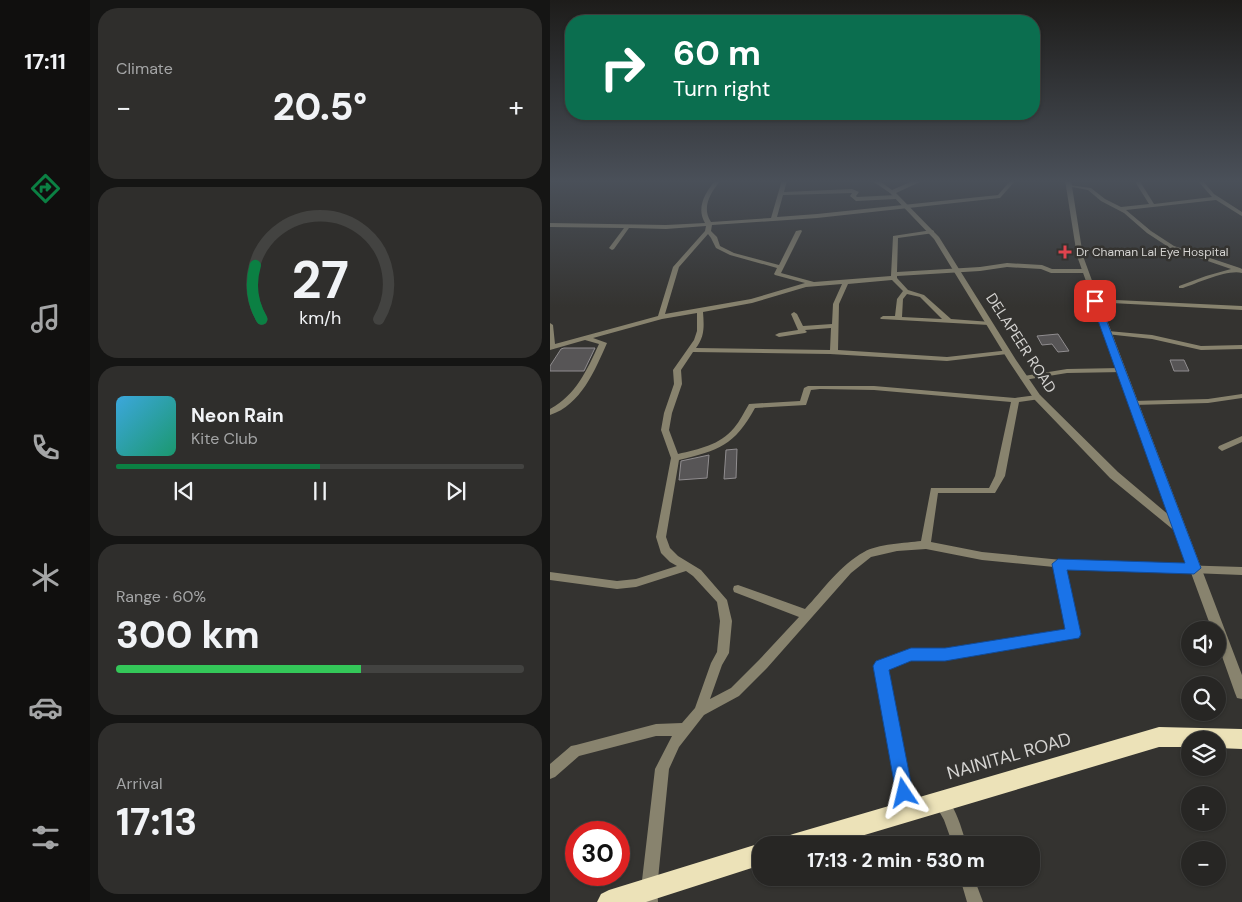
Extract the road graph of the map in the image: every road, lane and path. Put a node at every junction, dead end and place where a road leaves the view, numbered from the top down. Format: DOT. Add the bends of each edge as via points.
graph roads {
  1 [pos="706,222"];
  2 [pos="747,222"];
  3 [pos="922,222"];
  4 [pos="1074,222"];
  5 [pos="1137,222"];
  6 [pos="550,225"];
  7 [pos="627,226"];
  8 [pos="709,228"];
  9 [pos="799,231"];
  10 [pos="932,232"];
  11 [pos="612,248"];
  12 [pos="780,267"];
  13 [pos="1240,269"];
  14 [pos="958,271"];
  15 [pos="1085,271"];
  16 [pos="894,276"];
  17 [pos="846,281"];
  18 [pos="813,284"];
  19 [pos="1181,287"];
  20 [pos="906,291"];
  21 [pos="1095,301"];
  22 [pos="1242,308"];
  23 [pos="700,311"];
  24 [pos="794,314"];
  25 [pos="661,317"];
  26 [pos="883,318"];
  27 [pos="898,318"];
  28 [pos="949,321"];
  29 [pos="989,323"];
  30 [pos="550,325"];
  31 [pos="835,326"];
  32 [pos="800,328"];
  33 [pos="1108,334"];
  34 [pos="779,335"];
  35 [pos="584,338"];
  36 [pos="1242,347"];
  37 [pos="551,348"];
  38 [pos="691,350"];
  39 [pos="834,352"];
  40 [pos="1007,352"];
  41 [pos="1121,370"];
  42 [pos="1024,378"];
  43 [pos="1242,396"];
  44 [pos="1037,397"];
  45 [pos="1015,400"];
  46 [pos="1133,404"];
  47 [pos="550,412"];
  48 [pos="1242,439"];
  49 [pos="1222,448"];
  50 [pos="675,458"];
  51 [pos="1180,530"];
  52 [pos="926,544"];
  53 [pos="1058,564"];
  54 [pos="686,567"];
  55 [pos="1194,568"];
  56 [pos="1242,571"];
  57 [pos="550,576"];
  58 [pos="738,589"];
  59 [pos="807,615"];
  60 [pos="1242,693"];
  61 [pos="700,712"];
  62 [pos="686,729"];
  63 [pos="1242,739"];
  64 [pos="550,772"];
  65 [pos="940,801"];
  66 [pos="908,811"];
  67 [pos="823,836"];
  68 [pos="957,836"];
  69 [pos="752,857"];
  70 [pos="969,886"];
  71 [pos="650,895"];
  72 [pos="609,902"];
  73 [pos="975,902"];
  1 -- 8 [label="street"];
  2 -- 8 [label="street"];
  3 -- 10 [label="street, DELAPEER ROAD"];
  4 -- 15 [label="street"];
  5 -- 13 [label="street" via="1172,247"];
  6 -- 7 [label="street"];
  7 -- 8 [label="street"];
  7 -- 11 [label="street"];
  8 -- 12 [label="street" via="722,250"];
  8 -- 25 [label="street" via="676,267"];
  9 -- 12 [label="street"];
  10 -- 14 [label="street, DELAPEER ROAD"];
  10 -- 16 [label="street" via="895,237"];
  12 -- 18 [label="street" via="776,274"];
  13 -- 19 [label="street"];
  14 -- 15 [label="street" via="1007,265 1052,271"];
  14 -- 16 [label="street"];
  14 -- 29 [label="street, DELAPEER ROAD"];
  15 -- 21 [label="street"];
  16 -- 17 [label="street"];
  16 -- 20 [label="street"];
  17 -- 18 [label="street"];
  17 -- 31 [label="street" via="842,296 838,298"];
  18 -- 23 [label="street"];
  20 -- 27 [label="street" via="900,299"];
  20 -- 28 [label="street" via="922,296"];
  21 -- 22 [label="street"];
  21 -- 33 [label="street"];
  23 -- 25 [label="street"];
  23 -- 38 [label="street" via="701,331"];
  24 -- 32 [label="street"];
  25 -- 35 [label="street"];
  26 -- 27 [label="street"];
  27 -- 28 [label="street"];
  28 -- 29 [label="street"];
  29 -- 40 [label="street, DELAPEER ROAD"];
  30 -- 37 [label="street"];
  31 -- 32 [label="street"];
  31 -- 39 [label="street"];
  32 -- 34 [label="street" via="803,332"];
  33 -- 36 [label="street" via="1152,337 1201,348"];
  33 -- 41 [label="street"];
  35 -- 37 [label="street"];
  35 -- 47 [label="street" via="603,343 587,379 566,402"];
  38 -- 39 [label="street"];
  38 -- 50 [label="street" via="677,370 678,384 665,430"];
  39 -- 40 [label="street" via="947,359"];
  40 -- 42 [label="street, DELAPEER ROAD"];
  41 -- 42 [label="street" via="1068,371"];
  41 -- 46 [label="street"];
  42 -- 44 [label="street, DELAPEER ROAD"];
  43 -- 46 [label="street"];
  44 -- 45 [label="street"];
  44 -- 51 [label="street, DELAPEER ROAD" via="1114,475"];
  45 -- 50 [label="street" via="874,388 808,388 803,403 752,406 740,428 720,446"];
  45 -- 52 [label="street" via="1000,476 992,491 934,490"];
  46 -- 51 [label="street"];
  48 -- 49 [label="street"];
  50 -- 54 [label="street" via="661,537 665,550"];
  51 -- 55 [label="street"];
  52 -- 53 [label="street" via="982,556"];
  52 -- 59 [label="street" via="868,554 847,570"];
  53 -- 55 [label="street"];
  53 -- 66 [label="street" via="1074,634 945,654 911,654 881,666"];
  54 -- 57 [label="street" via="636,583 617,585"];
  54 -- 61 [label="street" via="697,573 722,600 726,621 723,653 716,663"];
  55 -- 56 [label="street"];
  55 -- 60 [label="street"];
  58 -- 59 [label="street"];
  59 -- 61 [label="street" via="735,692"];
  61 -- 62 [label="street"];
  62 -- 64 [label="street" via="656,730 576,751"];
  62 -- 71 [label="street" via="674,743 662,769"];
  63 -- 65 [label="highway, NAINITAL ROAD" via="1158,737"];
  65 -- 66 [label="highway, NAINITAL ROAD"];
  65 -- 68 [label="street"];
  66 -- 67 [label="highway, NAINITAL ROAD"];
  69 -- 71 [label="highway"];
  70 -- 73 [label="street"];
  71 -- 72 [label="highway"];
}
